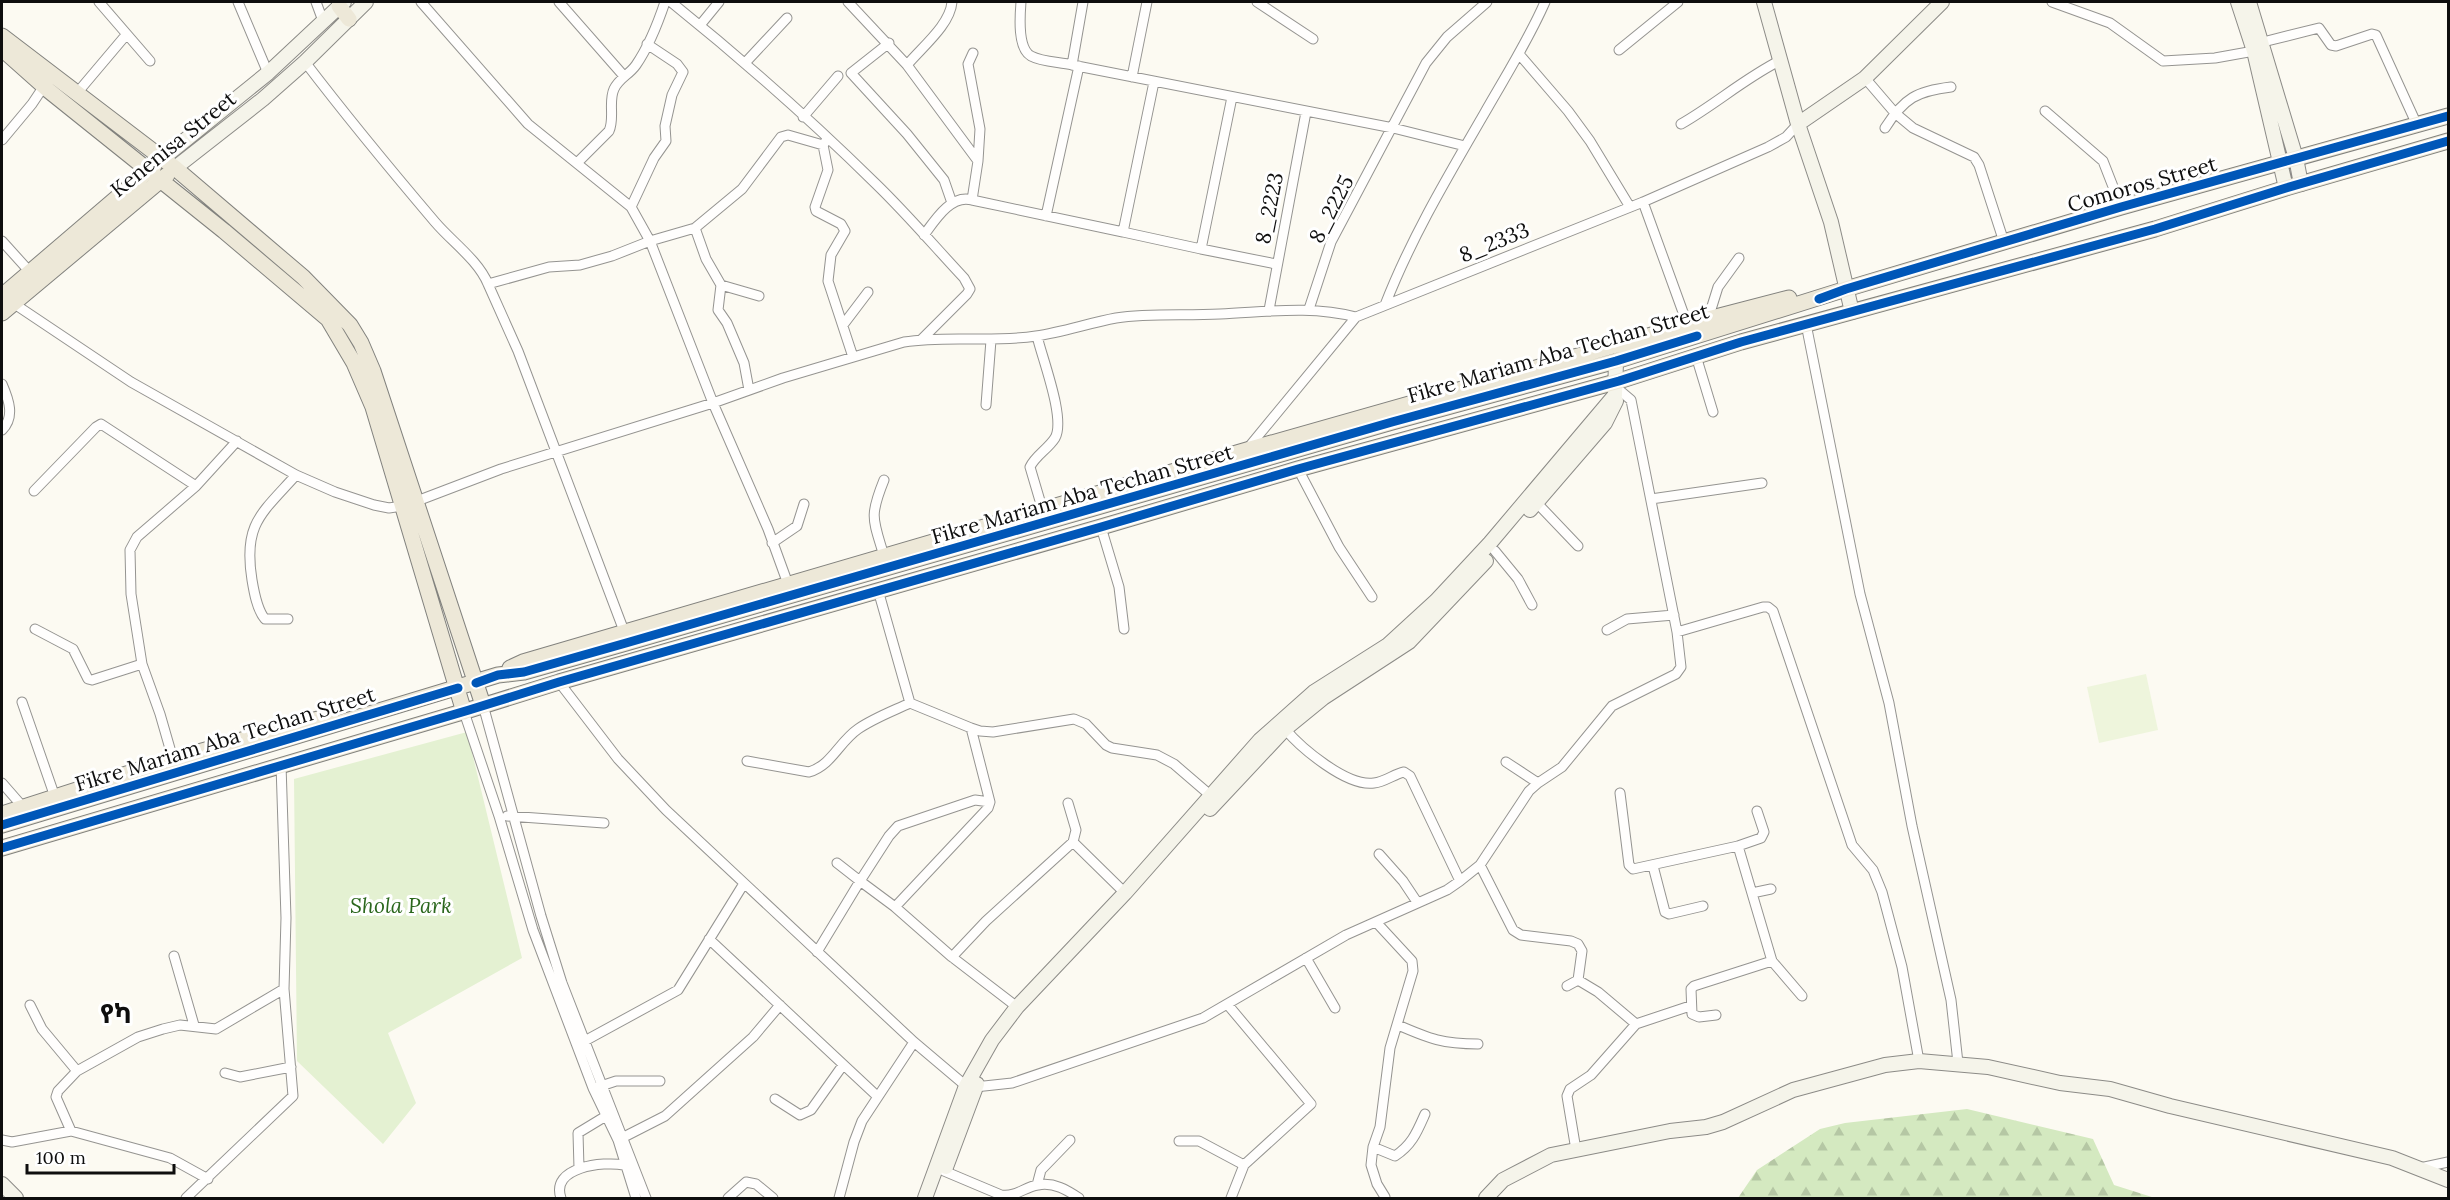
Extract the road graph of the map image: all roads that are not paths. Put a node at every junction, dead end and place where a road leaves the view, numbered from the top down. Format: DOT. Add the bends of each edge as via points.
graph roads {
  1 [pos="99,2"];
  2 [pos="238,2"];
  3 [pos="316,2"];
  4 [pos="366,2"];
  5 [pos="421,2"];
  6 [pos="559,2"];
  7 [pos="665,2"];
  8 [pos="671,2"];
  9 [pos="719,2"];
  10 [pos="848,2"];
  11 [pos="952,2"];
  12 [pos="1021,2"];
  13 [pos="1083,2"];
  14 [pos="1147,2"];
  15 [pos="1257,2"];
  16 [pos="1487,2"];
  17 [pos="1678,2"];
  18 [pos="1764,2"];
  19 [pos="1942,2"];
  20 [pos="2052,2"];
  21 [pos="2238,2"];
  22 [pos="2249,2"];
  23 [pos="1541,3"];
  24 [pos="342,4"];
  25 [pos="787,18"];
  26 [pos="349,19"];
  27 [pos="324,21"];
  28 [pos="701,24"];
  29 [pos="2,26"];
  30 [pos="126,35"];
  31 [pos="2,36"];
  32 [pos="1313,39"];
  33 [pos="889,43"];
  34 [pos="647,44"];
  35 [pos="2258,46"];
  36 [pos="2,49"];
  37 [pos="1619,50"];
  38 [pos="973,53"];
  39 [pos="1519,54"];
  40 [pos="1781,60"];
  41 [pos="2,61"];
  42 [pos="150,61"];
  43 [pos="305,62"];
  44 [pos="745,63"];
  45 [pos="907,65"];
  46 [pos="1076,66"];
  47 [pos="268,73"];
  48 [pos="623,75"];
  49 [pos="838,76"];
  50 [pos="1132,77"];
  51 [pos="1865,78"];
  52 [pos="1154,82"];
  53 [pos="49,86"];
  54 [pos="1952,87"];
  55 [pos="77,93"];
  56 [pos="1232,97"];
  57 [pos="2045,111"];
  58 [pos="1306,112"];
  59 [pos="1895,113"];
  60 [pos="2448,116"];
  61 [pos="803,117"];
  62 [pos="1681,124"];
  63 [pos="1798,124"];
  64 [pos="2417,125"];
  65 [pos="1393,128"];
  66 [pos="1885,128"];
  67 [pos="2,140"];
  68 [pos="2448,141"];
  69 [pos="825,142"];
  70 [pos="1465,146"];
  71 [pos="163,158"];
  72 [pos="2289,160"];
  73 [pos="978,161"];
  74 [pos="578,162"];
  75 [pos="175,168"];
  76 [pos="149,171"];
  77 [pos="161,181"];
  78 [pos="2301,184"];
  79 [pos="2286,188"];
  80 [pos="972,200"];
  81 [pos="2150,201"];
  82 [pos="1643,202"];
  83 [pos="952,203"];
  84 [pos="631,207"];
  85 [pos="1630,207"];
  86 [pos="2121,207"];
  87 [pos="1046,216"];
  88 [pos="695,228"];
  89 [pos="2155,229"];
  90 [pos="1124,232"];
  91 [pos="924,235"];
  92 [pos="2,241"];
  93 [pos="650,242"];
  94 [pos="2004,242"];
  95 [pos="1201,249"];
  96 [pos="260,253"];
  97 [pos="1739,258"];
  98 [pos="1276,264"];
  99 [pos="30,272"];
  100 [pos="488,284"];
  101 [pos="720,285"];
  102 [pos="1846,289"];
  103 [pos="868,292"];
  104 [pos="759,296"];
  105 [pos="1819,299"];
  106 [pos="5,302"];
  107 [pos="1384,305"];
  108 [pos="1309,309"];
  109 [pos="1269,310"];
  110 [pos="1852,312"];
  111 [pos="1356,317"];
  112 [pos="1708,319"];
  113 [pos="1806,324"];
  114 [pos="843,325"];
  115 [pos="1688,326"];
  116 [pos="1036,336"];
  117 [pos="922,339"];
  118 [pos="991,340"];
  119 [pos="1696,356"];
  120 [pos="853,357"];
  121 [pos="1616,362"];
  122 [pos="2,384"];
  123 [pos="1618,384"];
  124 [pos="749,390"];
  125 [pos="714,403"];
  126 [pos="986,405"];
  127 [pos="1609,408"];
  128 [pos="1713,412"];
  129 [pos="2,430"];
  130 [pos="237,441"];
  131 [pos="1247,450"];
  132 [pos="555,452"];
  133 [pos="1298,469"];
  134 [pos="296,475"];
  135 [pos="884,480"];
  136 [pos="1762,483"];
  137 [pos="196,486"];
  138 [pos="34,491"];
  139 [pos="1651,499"];
  140 [pos="1536,502"];
  141 [pos="409,503"];
  142 [pos="804,504"];
  143 [pos="1043,511"];
  144 [pos="1101,527"];
  145 [pos="772,543"];
  146 [pos="1578,546"];
  147 [pos="1495,550"];
  148 [pos="884,556"];
  149 [pos="878,590"];
  150 [pos="788,591"];
  151 [pos="1372,597"];
  152 [pos="1532,605"];
  153 [pos="794,614"];
  154 [pos="1674,615"];
  155 [pos="288,619"];
  156 [pos="35,629"];
  157 [pos="1124,629"];
  158 [pos="1416,629"];
  159 [pos="1607,630"];
  160 [pos="624,631"];
  161 [pos="1677,632"];
  162 [pos="142,664"];
  163 [pos="498,675"];
  164 [pos="559,682"];
  165 [pos="476,683"];
  166 [pos="458,688"];
  167 [pos="22,702"];
  168 [pos="910,702"];
  169 [pos="407,704"];
  170 [pos="483,705"];
  171 [pos="464,712"];
  172 [pos="971,728"];
  173 [pos="1285,729"];
  174 [pos="173,759"];
  175 [pos="747,761"];
  176 [pos="1506,762"];
  177 [pos="281,765"];
  178 [pos="2,783"];
  179 [pos="1538,783"];
  180 [pos="1620,793"];
  181 [pos="1210,795"];
  182 [pos="55,797"];
  183 [pos="990,802"];
  184 [pos="1068,804"];
  185 [pos="23,807"];
  186 [pos="1757,811"];
  187 [pos="2,814"];
  188 [pos="499,816"];
  189 [pos="513,817"];
  190 [pos="604,823"];
  191 [pos="2,825"];
  192 [pos="1073,842"];
  193 [pos="1738,846"];
  194 [pos="2,848"];
  195 [pos="1165,854"];
  196 [pos="1379,854"];
  197 [pos="837,863"];
  198 [pos="1480,865"];
  199 [pos="1653,866"];
  200 [pos="860,881"];
  201 [pos="1460,881"];
  202 [pos="743,885"];
  203 [pos="1771,889"];
  204 [pos="1125,893"];
  205 [pos="1752,893"];
  206 [pos="1417,902"];
  207 [pos="1704,906"];
  208 [pos="895,907"];
  209 [pos="1376,922"];
  210 [pos="709,939"];
  211 [pos="817,952"];
  212 [pos="174,956"];
  213 [pos="952,957"];
  214 [pos="1306,958"];
  215 [pos="1772,961"];
  216 [pos="1578,980"];
  217 [pos="1567,986"];
  218 [pos="284,989"];
  219 [pos="1802,996"];
  220 [pos="30,1005"];
  221 [pos="780,1005"];
  222 [pos="1228,1005"];
  223 [pos="1690,1006"];
  224 [pos="1017,1007"];
  225 [pos="1335,1008"];
  226 [pos="1716,1015"];
  227 [pos="1636,1024"];
  228 [pos="194,1025"];
  229 [pos="1398,1025"];
  230 [pos="914,1042"];
  231 [pos="581,1043"];
  232 [pos="1478,1044"];
  233 [pos="1919,1061"];
  234 [pos="1958,1063"];
  235 [pos="843,1065"];
  236 [pos="291,1067"];
  237 [pos="77,1071"];
  238 [pos="225,1073"];
  239 [pos="660,1081"];
  240 [pos="598,1087"];
  241 [pos="971,1087"];
  242 [pos="877,1096"];
  243 [pos="775,1099"];
  244 [pos="1425,1114"];
  245 [pos="606,1116"];
  246 [pos="71,1131"];
  247 [pos="620,1139"];
  248 [pos="2,1140"];
  249 [pos="1070,1140"];
  250 [pos="1179,1142"];
  251 [pos="1373,1148"];
  252 [pos="1576,1150"];
  253 [pos="2448,1162"];
  254 [pos="624,1165"];
  255 [pos="1244,1165"];
  256 [pos="579,1168"];
  257 [pos="2420,1168"];
  258 [pos="944,1171"];
  259 [pos="208,1179"];
  260 [pos="2448,1180"];
  261 [pos="2,1184"];
  262 [pos="1037,1185"];
  263 [pos="1385,1197"];
  264 [pos="16,1198"];
  265 [pos="186,1198"];
  266 [pos="561,1198"];
  267 [pos="636,1198"];
  268 [pos="646,1198"];
  269 [pos="728,1198"];
  270 [pos="773,1198"];
  271 [pos="839,1198"];
  272 [pos="925,1198"];
  273 [pos="934,1198"];
  274 [pos="1079,1198"];
  275 [pos="1230,1198"];
  276 [pos="1486,1198"];
  1 -- 30 [label="street"];
  2 -- 47 [label="street"];
  3 -- 27 [label="street"];
  4 -- 26 [label="main road, Kenenisa Street"];
  5 -- 74 [label="street" via="528,123"];
  6 -- 48 [label="street"];
  7 -- 34 [label="street"];
  8 -- 28 [label="street"];
  9 -- 28 [label="street"];
  10 -- 33 [label="street"];
  11 -- 45 [label="street" via="942,26"];
  12 -- 46 [label="street" via="1020,29 1027,52 1033,57"];
  13 -- 46 [label="street"];
  14 -- 50 [label="street"];
  15 -- 32 [label="street"];
  16 -- 65 [label="street, 8_2225" via="1435,50"];
  17 -- 37 [label="street"];
  18 -- 40 [label="main road"];
  19 -- 51 [label="main road"];
  20 -- 35 [label="street" via="2110,23 2163,61 2215,58"];
  21 -- 35 [label="main road"];
  22 -- 35 [label="main road"];
  23 -- 39 [label="street"];
  24 -- 26 [label="main road"];
  24 -- 27 [label="main road, Kenenisa Street"];
  25 -- 44 [label="street"];
  26 -- 43 [label="main road, Kenenisa Street"];
  27 -- 47 [label="main road, Kenenisa Street"];
  28 -- 44 [label="street"];
  29 -- 53 [label="main road" via="53,69"];
  30 -- 42 [label="street"];
  30 -- 55 [label="street"];
  31 -- 53 [label="main road"];
  33 -- 45 [label="street"];
  33 -- 83 [label="street" via="851,73 944,180"];
  34 -- 48 [label="street" via="634,67"];
  34 -- 84 [label="street" via="683,72 672,95 666,141"];
  35 -- 64 [label="street" via="2319,28 2336,46 2376,35"];
  35 -- 72 [label="main road"];
  36 -- 53 [label="main road"];
  38 -- 73 [label="street" via="968,64 980,129"];
  39 -- 70 [label="street"];
  39 -- 85 [label="street" via="1573,118"];
  40 -- 62 [label="street"];
  40 -- 63 [label="main road"];
  41 -- 53 [label="main road" via="36,87"];
  43 -- 75 [label="main road, Kenenisa Street"];
  43 -- 100 [label="street" via="367,143 483,272"];
  44 -- 61 [label="street"];
  45 -- 73 [label="street"];
  46 -- 50 [label="street"];
  46 -- 87 [label="street"];
  47 -- 71 [label="main road, Kenenisa Street"];
  48 -- 74 [label="street" via="614,89 609,131"];
  49 -- 61 [label="street"];
  50 -- 52 [label="street"];
  51 -- 59 [label="street"];
  51 -- 63 [label="main road"];
  52 -- 56 [label="street"];
  52 -- 90 [label="street"];
  53 -- 55 [label="main road"];
  53 -- 67 [label="street"];
  53 -- 76 [label="main road"];
  54 -- 59 [label="street" via="1917,93"];
  55 -- 71 [label="main road"];
  56 -- 58 [label="street"];
  56 -- 95 [label="street"];
  57 -- 86 [label="street" via="2103,161"];
  58 -- 65 [label="street"];
  58 -- 98 [label="street, 8_2223"];
  59 -- 66 [label="street"];
  59 -- 94 [label="street" via="1913,128 1974,157"];
  60 -- 64 [label="main road, Comoros Street"];
  61 -- 69 [label="street"];
  63 -- 82 [label="street, 8_2333" via="1786,137 1768,147"];
  63 -- 102 [label="main road" via="1831,222"];
  64 -- 72 [label="main road, Comoros Street"];
  65 -- 70 [label="street"];
  65 -- 108 [label="street, 8_2225" via="1331,242"];
  68 -- 78 [label="main road"];
  69 -- 88 [label="street" via="781,137 742,189"];
  69 -- 91 [label="street" via="876,184"];
  69 -- 114 [label="street" via="828,170 814,207 842,224 845,231 831,255 828,281"];
  70 -- 107 [label="street" via="1400,266"];
  71 -- 75 [label="main road"];
  71 -- 76 [label="main road, Kenenisa Street"];
  72 -- 78 [label="main road"];
  72 -- 79 [label="main road"];
  72 -- 81 [label="main road, Comoros Street"];
  73 -- 80 [label="street"];
  74 -- 84 [label="street"];
  75 -- 77 [label="main road, Kenenisa Street"];
  75 -- 96 [label="main road"];
  76 -- 77 [label="main road"];
  76 -- 99 [label="main road, Kenenisa Street"];
  77 -- 96 [label="main road"];
  77 -- 106 [label="main road, Kenenisa Street"];
  78 -- 79 [label="main road"];
  79 -- 89 [label="main road"];
  80 -- 83 [label="street"];
  80 -- 87 [label="street"];
  81 -- 86 [label="main road, Comoros Street"];
  81 -- 89 [label="main road"];
  82 -- 85 [label="street, 8_2333"];
  82 -- 115 [label="street"];
  83 -- 91 [label="street"];
  84 -- 93 [label="street"];
  85 -- 107 [label="street, 8_2333"];
  86 -- 94 [label="main road, Comoros Street"];
  87 -- 90 [label="street"];
  88 -- 93 [label="street"];
  88 -- 101 [label="street"];
  89 -- 110 [label="main road"];
  90 -- 95 [label="street"];
  91 -- 117 [label="street" via="970,289"];
  92 -- 99 [label="street"];
  93 -- 100 [label="street" via="580,265 549,267"];
  93 -- 125 [label="street"];
  94 -- 102 [label="main road, Comoros Street"];
  95 -- 98 [label="street"];
  96 -- 141 [label="main road" via="328,319 341,338 373,407"];
  97 -- 112 [label="street" via="1718,287"];
  98 -- 109 [label="street, 8_2223"];
  99 -- 106 [label="main road, Kenenisa Street"];
  100 -- 132 [label="street" via="518,351"];
  101 -- 104 [label="street"];
  101 -- 124 [label="street" via="718,310 744,363"];
  102 -- 105 [label="main road, Fikre Mariam Aba Techan Street"];
  102 -- 110 [label="main road"];
  103 -- 114 [label="street"];
  105 -- 112 [label="main road" via="1794,296"];
  105 -- 121 [label="main road, Fikre Mariam Aba Techan Street"];
  106 -- 130 [label="street" via="131,382"];
  107 -- 111 [label="street, 8_2333"];
  108 -- 109 [label="street"];
  108 -- 111 [label="street"];
  109 -- 116 [label="street" via="1138,315"];
  110 -- 113 [label="main road, Fikre Mariam Aba Techan Street"];
  111 -- 131 [label="street, 8_2333"];
  112 -- 115 [label="main road"];
  113 -- 119 [label="main road, Fikre Mariam Aba Techan Street"];
  113 -- 234 [label="street" via="1860,594 1889,703 1951,1000"];
  114 -- 120 [label="street"];
  115 -- 131 [label="main road"];
  116 -- 118 [label="street"];
  116 -- 143 [label="street" via="1054,394 1058,430 1030,467"];
  117 -- 118 [label="street"];
  117 -- 120 [label="street"];
  118 -- 126 [label="street"];
  119 -- 123 [label="main road, Fikre Mariam Aba Techan Street"];
  119 -- 128 [label="street"];
  120 -- 124 [label="street"];
  121 -- 123 [label="main road"];
  121 -- 150 [label="main road, Fikre Mariam Aba Techan Street"];
  122 -- 129 [label="street" via="11,414"];
  123 -- 127 [label="main road"];
  123 -- 133 [label="main road, Fikre Mariam Aba Techan Street"];
  123 -- 139 [label="street" via="1631,400"];
  124 -- 125 [label="street"];
  125 -- 132 [label="street"];
  125 -- 145 [label="street"];
  127 -- 140 [label="main road" via="1605,423"];
  127 -- 158 [label="main road"];
  130 -- 134 [label="street"];
  130 -- 137 [label="street"];
  131 -- 143 [label="main road"];
  132 -- 141 [label="street"];
  132 -- 160 [label="street"];
  133 -- 144 [label="main road, Fikre Mariam Aba Techan Street"];
  133 -- 151 [label="street" via="1339,547"];
  134 -- 141 [label="street" via="374,505 389,508"];
  134 -- 155 [label="street" via="257,522 249,548 261,615 265,619"];
  135 -- 148 [label="street" via="873,517"];
  136 -- 139 [label="street"];
  137 -- 138 [label="street" via="101,424"];
  137 -- 162 [label="street" via="137,537 130,550 131,594"];
  139 -- 154 [label="street"];
  140 -- 146 [label="street"];
  140 -- 147 [label="main road"];
  141 -- 165 [label="main road"];
  141 -- 166 [label="main road"];
  142 -- 145 [label="street" via="796,526"];
  143 -- 148 [label="main road"];
  144 -- 149 [label="main road, Fikre Mariam Aba Techan Street"];
  144 -- 157 [label="street" via="1119,587"];
  145 -- 150 [label="street"];
  147 -- 152 [label="street"];
  147 -- 158 [label="main road"];
  148 -- 150 [label="main road"];
  149 -- 153 [label="main road, Fikre Mariam Aba Techan Street"];
  149 -- 168 [label="street"];
  150 -- 153 [label="main road"];
  150 -- 160 [label="main road"];
  150 -- 163 [label="main road, Fikre Mariam Aba Techan Street" via="524,672"];
  153 -- 164 [label="main road, Fikre Mariam Aba Techan Street"];
  154 -- 159 [label="street" via="1627,619"];
  154 -- 161 [label="street"];
  156 -- 162 [label="street" via="73,649 88,679"];
  158 -- 173 [label="main road" via="1395,653 1323,698"];
  158 -- 181 [label="main road" via="1314,692 1289,712"];
  160 -- 163 [label="main road" via="523,662"];
  161 -- 179 [label="street" via="1681,667 1676,674 1612,706 1562,767"];
  161 -- 233 [label="street" via="1763,607 1773,611 1852,845 1873,870 1882,892 1902,967"];
  162 -- 174 [label="street"];
  163 -- 165 [label="main road, Fikre Mariam Aba Techan Street"];
  164 -- 170 [label="main road, Fikre Mariam Aba Techan Street"];
  164 -- 202 [label="street" via="618,759"];
  165 -- 166 [label="main road, Fikre Mariam Aba Techan Street"];
  165 -- 170 [label="main road"];
  166 -- 169 [label="main road, Fikre Mariam Aba Techan Street"];
  166 -- 171 [label="main road"];
  167 -- 182 [label="street"];
  168 -- 172 [label="street"];
  168 -- 175 [label="street" via="857,729 818,769 809,772"];
  169 -- 174 [label="main road" via="387,699"];
  169 -- 191 [label="main road, Fikre Mariam Aba Techan Street"];
  170 -- 171 [label="main road, Fikre Mariam Aba Techan Street"];
  170 -- 189 [label="street"];
  171 -- 177 [label="main road, Fikre Mariam Aba Techan Street"];
  171 -- 188 [label="street"];
  172 -- 181 [label="street" via="993,732 1074,719 1086,724 1112,748 1157,755 1174,764"];
  172 -- 183 [label="street"];
  173 -- 195 [label="main road"];
  173 -- 201 [label="street" via="1298,745 1351,779 1370,784 1404,772 1410,776"];
  174 -- 182 [label="main road"];
  176 -- 179 [label="street"];
  177 -- 194 [label="main road, Fikre Mariam Aba Techan Street"];
  177 -- 218 [label="street"];
  178 -- 185 [label="street"];
  179 -- 198 [label="street"];
  180 -- 199 [label="street" via="1630,868"];
  181 -- 195 [label="main road"];
  182 -- 185 [label="main road"];
  183 -- 200 [label="street" via="975,800 898,825"];
  183 -- 208 [label="street"];
  184 -- 192 [label="street" via="1076,830"];
  185 -- 187 [label="main road"];
  186 -- 193 [label="street" via="1764,835"];
  188 -- 189 [label="street"];
  188 -- 231 [label="street" via="533,930"];
  189 -- 190 [label="street"];
  189 -- 231 [label="street"];
  192 -- 204 [label="street"];
  192 -- 213 [label="street"];
  193 -- 199 [label="street"];
  193 -- 205 [label="street"];
  195 -- 204 [label="main road"];
  195 -- 241 [label="main road" via="1039,994"];
  196 -- 206 [label="street"];
  197 -- 200 [label="street"];
  198 -- 201 [label="street"];
  198 -- 216 [label="street" via="1514,930 1521,935 1578,944 1582,951"];
  199 -- 207 [label="street" via="1665,912"];
  200 -- 208 [label="street"];
  200 -- 211 [label="street"];
  201 -- 206 [label="street"];
  202 -- 210 [label="street"];
  202 -- 211 [label="street"];
  203 -- 205 [label="street"];
  204 -- 224 [label="main road"];
  205 -- 215 [label="street"];
  206 -- 209 [label="street"];
  208 -- 213 [label="street"];
  209 -- 214 [label="street"];
  209 -- 229 [label="street" via="1412,962"];
  210 -- 221 [label="street"];
  210 -- 231 [label="street" via="678,990"];
  211 -- 230 [label="street"];
  212 -- 228 [label="street"];
  213 -- 224 [label="street"];
  214 -- 222 [label="street"];
  214 -- 225 [label="street"];
  215 -- 219 [label="street"];
  215 -- 223 [label="street" via="1698,984 1691,989"];
  216 -- 217 [label="street"];
  216 -- 227 [label="street"];
  218 -- 228 [label="street" via="216,1029"];
  218 -- 236 [label="street"];
  220 -- 237 [label="street" via="42,1029"];
  221 -- 235 [label="street"];
  221 -- 247 [label="street" via="753,1037 665,1116"];
  222 -- 241 [label="street" via="1185,1026 1012,1083"];
  222 -- 255 [label="street" via="1311,1104"];
  223 -- 226 [label="street" via="1694,1016"];
  223 -- 227 [label="street"];
  224 -- 241 [label="main road" via="992,1040"];
  227 -- 252 [label="street" via="1592,1075 1568,1093"];
  228 -- 237 [label="street" via="138,1037"];
  229 -- 232 [label="street" via="1434,1041"];
  229 -- 251 [label="street" via="1390,1048 1380,1127"];
  230 -- 241 [label="street"];
  230 -- 242 [label="street"];
  231 -- 240 [label="street"];
  233 -- 234 [label="main road"];
  233 -- 252 [label="main road" via="1885,1065 1793,1090 1706,1127"];
  234 -- 257 [label="main road" via="2140,1096 2340,1144"];
  235 -- 242 [label="street"];
  235 -- 243 [label="street" via="812,1110 805,1114 800,1115"];
  236 -- 238 [label="street" via="240,1077"];
  236 -- 259 [label="street" via="293,1096"];
  237 -- 246 [label="street" via="56,1096"];
  239 -- 240 [label="street" via="616,1081"];
  240 -- 245 [label="street"];
  240 -- 247 [label="street"];
  241 -- 258 [label="main road"];
  241 -- 272 [label="main road"];
  242 -- 271 [label="street" via="854,1142"];
  244 -- 251 [label="street" via="1407,1149 1395,1156"];
  245 -- 247 [label="street"];
  245 -- 256 [label="street" via="578,1133"];
  246 -- 248 [label="street" via="12,1142"];
  246 -- 259 [label="street" via="170,1158"];
  247 -- 254 [label="street"];
  247 -- 268 [label="street"];
  249 -- 262 [label="street" via="1041,1170"];
  250 -- 255 [label="street" via="1200,1141"];
  251 -- 263 [label="street" via="1371,1165"];
  252 -- 276 [label="main road" via="1551,1155 1517,1172"];
  253 -- 257 [label="street"];
  254 -- 256 [label="street" via="612,1162"];
  254 -- 267 [label="street"];
  255 -- 275 [label="street"];
  256 -- 266 [label="street" via="560,1185"];
  257 -- 260 [label="main road"];
  258 -- 262 [label="street" via="1001,1195 1018,1194"];
  258 -- 273 [label="main road"];
  259 -- 265 [label="street"];
  261 -- 264 [label="main road"];
  262 -- 274 [label="street" via="1053,1184"];
  269 -- 270 [label="street" via="746,1182 756,1184"];
}
